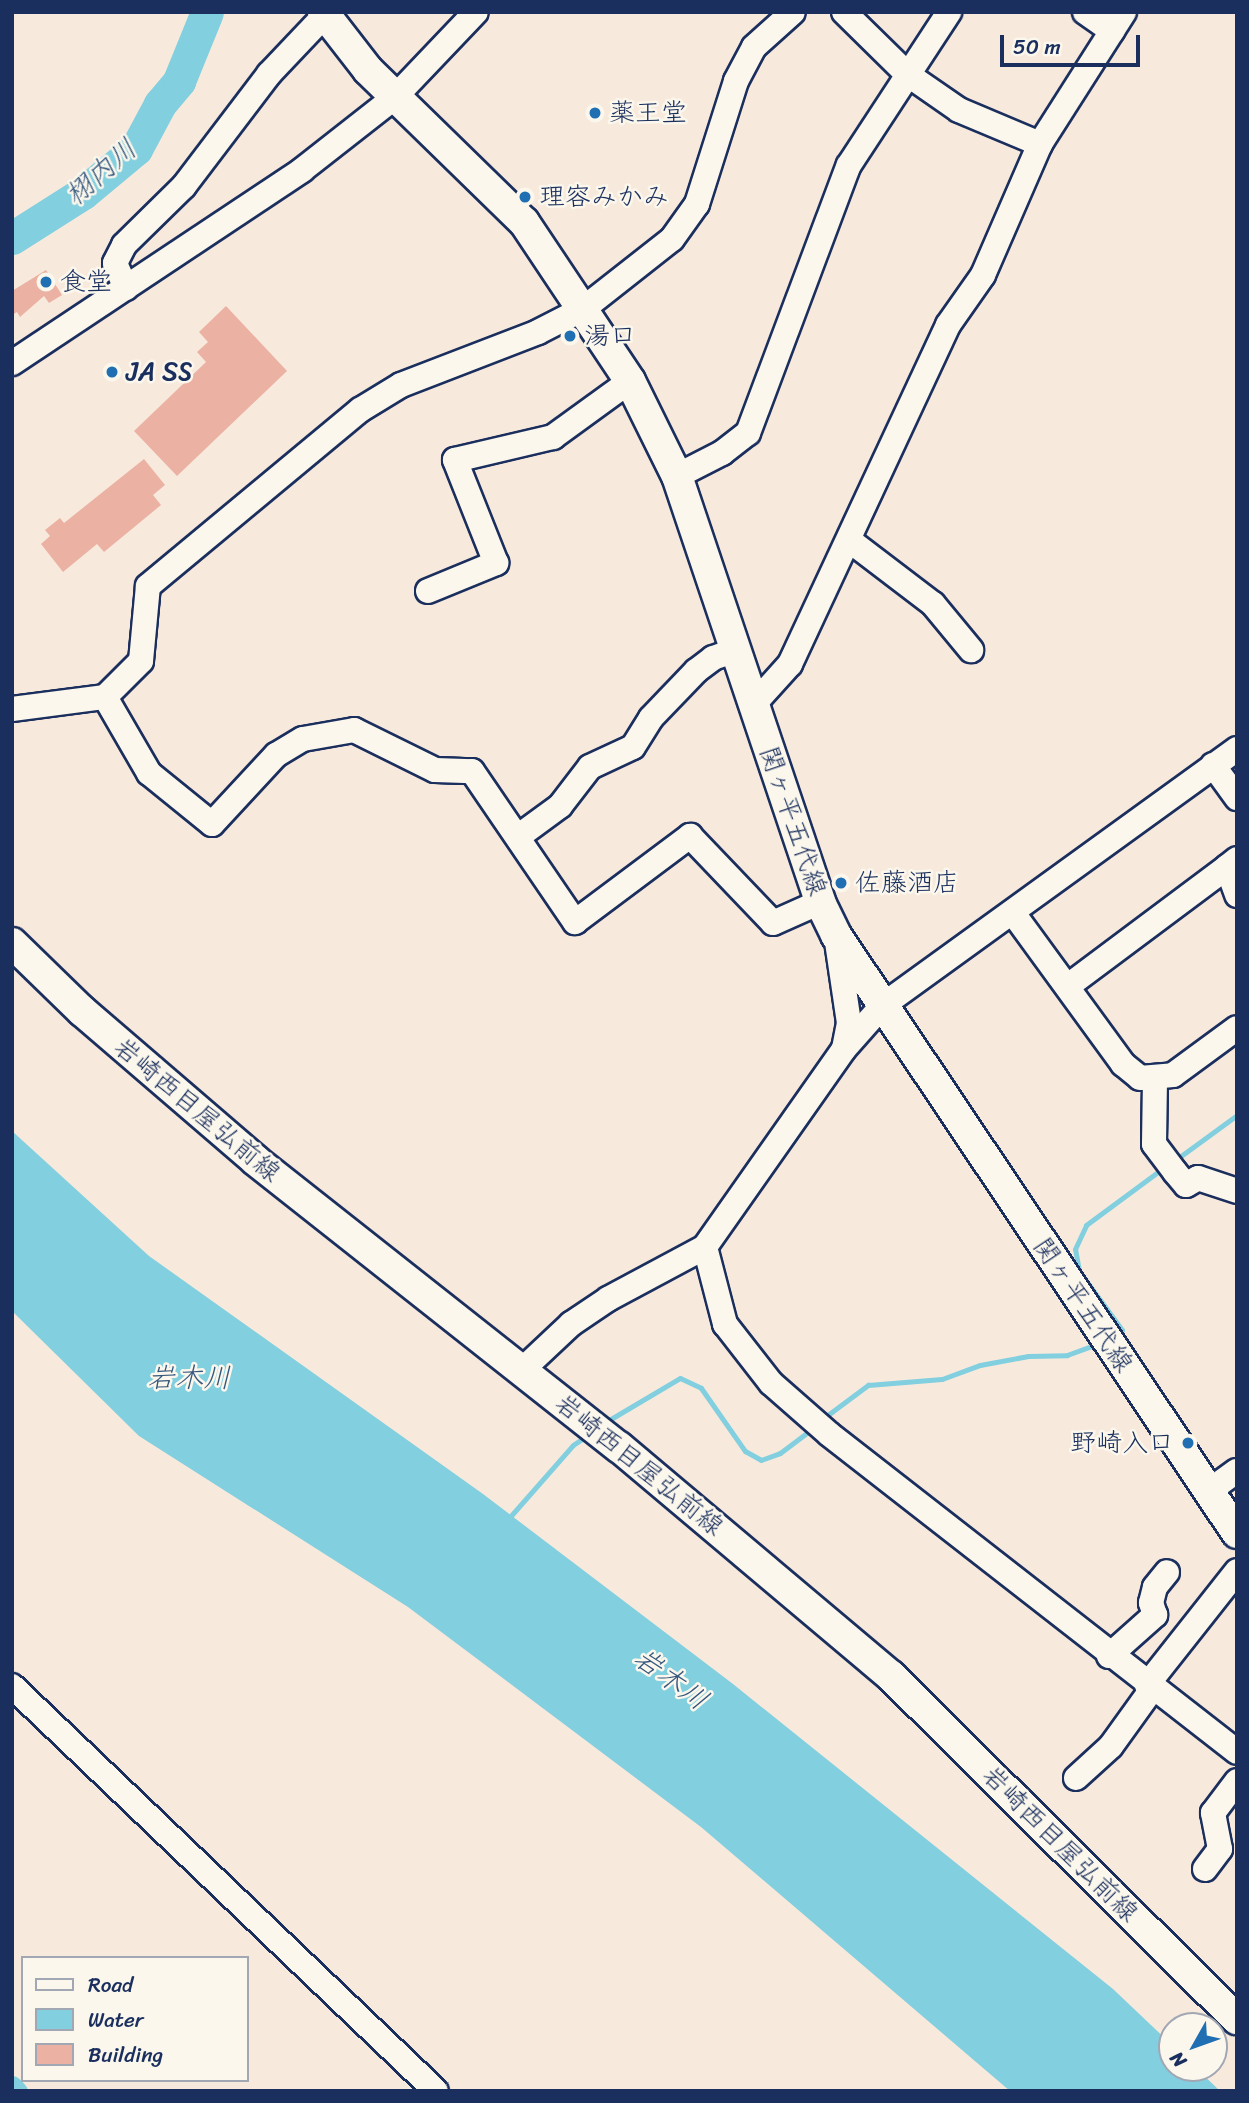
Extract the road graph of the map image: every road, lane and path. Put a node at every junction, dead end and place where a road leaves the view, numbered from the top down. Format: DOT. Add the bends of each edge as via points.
graph roads {
  1 [pos="476,12"];
  2 [pos="793,12"];
  3 [pos="844,12"];
  4 [pos="949,12"];
  5 [pos="1085,12"];
  6 [pos="324,14"];
  7 [pos="1118,22"];
  8 [pos="906,74"];
  9 [pos="395,97"];
  10 [pos="1040,144"];
  11 [pos="126,288"];
  12 [pos="583,309"];
  13 [pos="12,363"];
  14 [pos="630,381"];
  15 [pos="677,476"];
  16 [pos="849,540"];
  17 [pos="428,591"];
  18 [pos="736,650"];
  19 [pos="971,650"];
  20 [pos="105,697"];
  21 [pos="754,704"];
  22 [pos="12,709"];
  23 [pos="1237,749"];
  24 [pos="1213,765"];
  25 [pos="1237,798"];
  26 [pos="519,836"];
  27 [pos="1232,863"];
  28 [pos="1237,895"];
  29 [pos="820,902"];
  30 [pos="1013,912"];
  31 [pos="836,935"];
  32 [pos="12,943"];
  33 [pos="1068,986"];
  34 [pos="882,1006"];
  35 [pos="1237,1027"];
  36 [pos="844,1049"];
  37 [pos="1155,1080"];
  38 [pos="1237,1191"];
  39 [pos="705,1247"];
  40 [pos="521,1371"];
  41 [pos="1237,1471"];
  42 [pos="1209,1492"];
  43 [pos="1237,1533"];
  44 [pos="1237,1571"];
  45 [pos="1167,1572"];
  46 [pos="1109,1656"];
  47 [pos="12,1686"];
  48 [pos="1149,1687"];
  49 [pos="1237,1752"];
  50 [pos="1076,1778"];
  51 [pos="1237,1781"];
  52 [pos="1205,1869"];
  53 [pos="1237,2019"];
  54 [pos="436,2091"];
  1 -- 9 [label="street"];
  2 -- 12 [label="street" via="754,47 736,81 691,212 672,239"];
  3 -- 8 [label="street"];
  4 -- 8 [label="street"];
  5 -- 7 [label="street"];
  6 -- 9 [label="main road, 関ヶ平五代線"];
  6 -- 11 [label="street" via="269,74 184,186 124,245 115,263"];
  7 -- 10 [label="street"];
  8 -- 10 [label="street" via="959,110"];
  8 -- 15 [label="street" via="849,165 817,239 748,432 722,453"];
  9 -- 11 [label="street" via="302,170"];
  9 -- 12 [label="main road, 関ヶ平五代線" via="524,222"];
  10 -- 16 [label="street" via="983,275 948,325"];
  11 -- 13 [label="street"];
  12 -- 14 [label="main road, 関ヶ平五代線"];
  12 -- 20 [label="street" via="538,332 401,384 360,410 148,586 141,661"];
  14 -- 15 [label="main road, 関ヶ平五代線"];
  14 -- 17 [label="street" via="553,437 456,460 496,563"];
  15 -- 18 [label="main road, 関ヶ平五代線"];
  16 -- 19 [label="street" via="933,604"];
  16 -- 21 [label="street" via="790,664"];
  18 -- 21 [label="main road, 関ヶ平五代線"];
  18 -- 26 [label="street" via="713,658 696,671 651,718 633,747 590,766 560,806"];
  20 -- 22 [label="street"];
  20 -- 26 [label="street" via="149,773 212,824 276,755 303,739 354,730 435,770 472,771"];
  21 -- 29 [label="main road, 関ヶ平五代線"];
  23 -- 24 [label="street"];
  24 -- 25 [label="street"];
  24 -- 30 [label="street"];
  26 -- 29 [label="street" via="575,922 690,836 773,923"];
  27 -- 28 [label="street"];
  27 -- 33 [label="street"];
  29 -- 31 [label="main road, 関ヶ平五代線"];
  30 -- 33 [label="street"];
  30 -- 34 [label="street"];
  31 -- 34 [label="main road, 関ヶ平五代線"];
  31 -- 36 [label="street" via="849,1023"];
  32 -- 40 [label="main road, 岩崎西目屋弘前線" via="82,1011 235,1144"];
  33 -- 37 [label="street" via="1123,1063 1140,1078"];
  34 -- 36 [label="street"];
  34 -- 42 [label="main road, 関ヶ平五代線"];
  35 -- 37 [label="street" via="1173,1075"];
  36 -- 39 [label="street"];
  37 -- 38 [label="street" via="1154,1144 1169,1165 1186,1185 1198,1178"];
  39 -- 40 [label="street" via="608,1299 571,1324"];
  39 -- 46 [label="street" via="725,1324 745,1355 807,1416"];
  40 -- 53 [label="main road, 岩崎西目屋弘前線" via="620,1447 891,1676"];
  41 -- 42 [label="street"];
  42 -- 43 [label="main road, 関ヶ平五代線"];
  44 -- 48 [label="street"];
  45 -- 46 [label="street" via="1155,1587 1151,1603 1155,1615"];
  46 -- 48 [label="street"];
  47 -- 54 [label="street"];
  48 -- 49 [label="street"];
  48 -- 50 [label="street" via="1111,1746"];
  51 -- 52 [label="street" via="1213,1813 1220,1849"];
}
